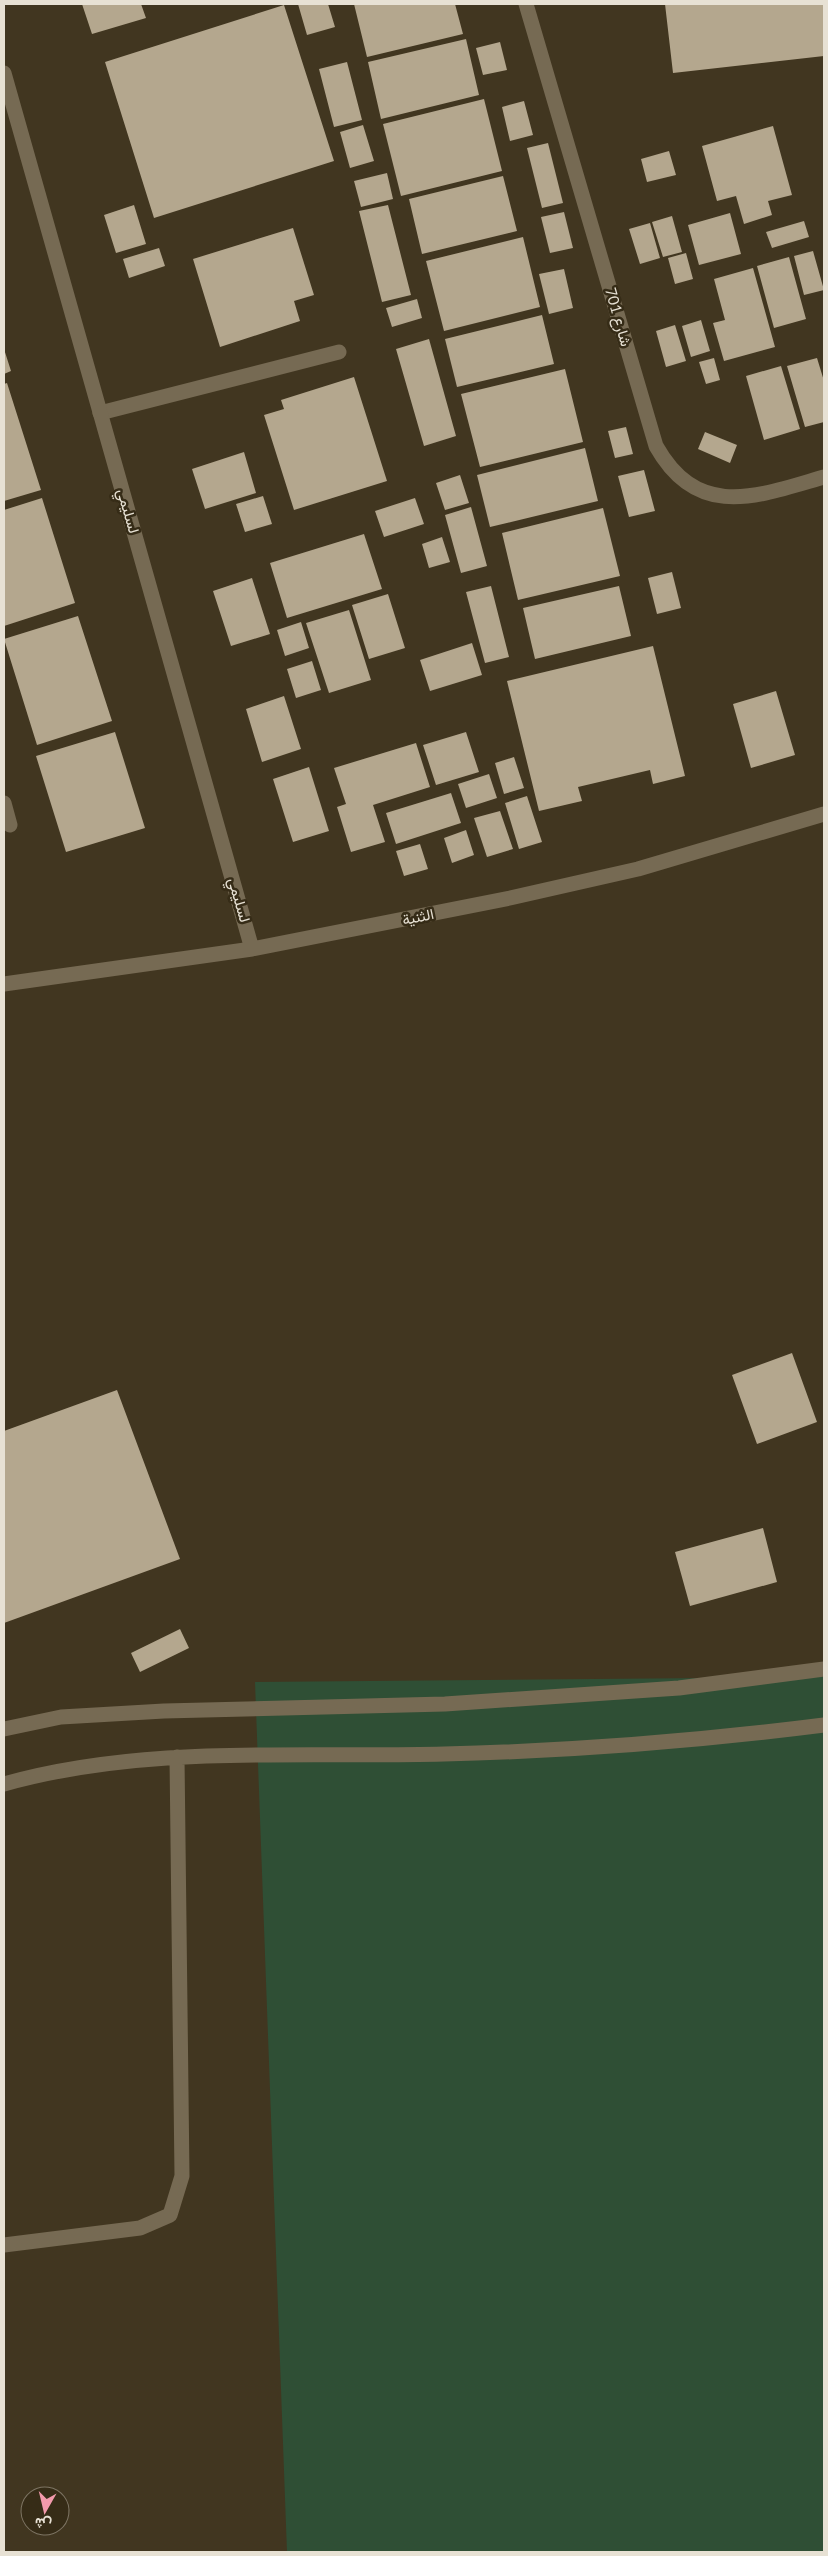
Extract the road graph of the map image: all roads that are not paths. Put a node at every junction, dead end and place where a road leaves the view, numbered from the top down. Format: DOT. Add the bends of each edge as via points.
graph roads {
  1 [pos="526,4"];
  2 [pos="4,73"];
  3 [pos="339,352"];
  4 [pos="100,413"];
  5 [pos="824,477"];
  6 [pos="4,803"];
  7 [pos="824,814"];
  8 [pos="10,825"];
  9 [pos="252,949"];
  10 [pos="4,984"];
  11 [pos="824,1669"];
  12 [pos="824,1726"];
  13 [pos="4,1729"];
  14 [pos="177,1757"];
  15 [pos="4,1784"];
  16 [pos="4,2245"];
  1 -- 5 [label="street, شارع 701" via="656,446 666,463 695,488 729,498 764,494"];
  2 -- 4 [label="street, لسليمي"];
  3 -- 4 [label="street"];
  4 -- 9 [label="street, لسليمي"];
  6 -- 8 [label="street"];
  7 -- 9 [label="street, الثنية" via="638,869 382,925"];
  9 -- 10 [label="street, الثنية"];
  11 -- 13 [label="street" via="679,1688 445,1704 164,1711 61,1717"];
  12 -- 14 [label="street" via="699,1741 446,1754"];
  14 -- 15 [label="street" via="48,1772"];
  14 -- 16 [label="street" via="182,2176 170,2215 140,2228"];
}
